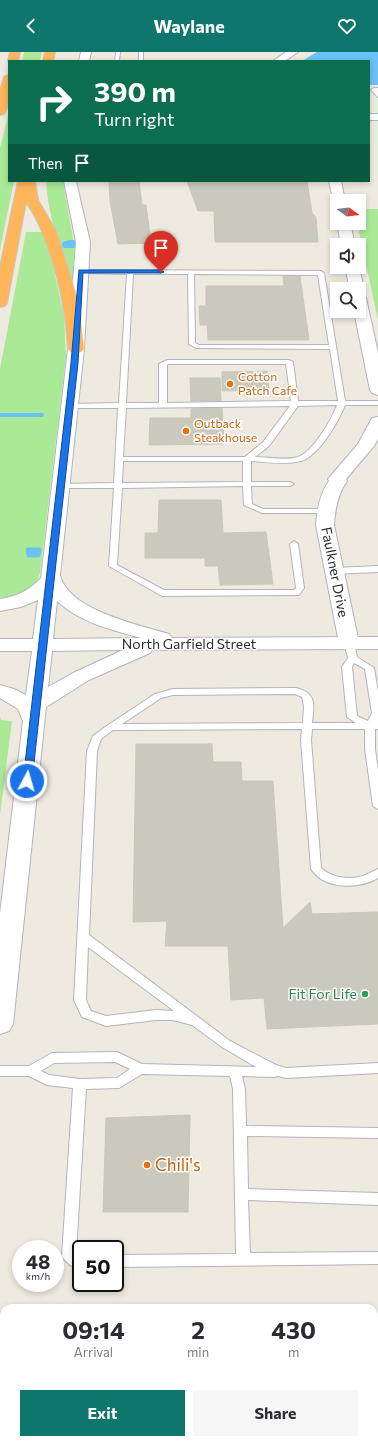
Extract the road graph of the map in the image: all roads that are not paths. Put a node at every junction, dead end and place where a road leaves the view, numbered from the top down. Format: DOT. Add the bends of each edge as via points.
graph roads {
  1 [pos="293,52"];
  2 [pos="280,60"];
  3 [pos="8,80"];
  4 [pos="378,90"];
  5 [pos="378,95"];
  6 [pos="0,112"];
  7 [pos="24,182"];
  8 [pos="28,182"];
  9 [pos="70,182"];
  10 [pos="335,182"];
  11 [pos="338,194"];
  12 [pos="81,272"];
  13 [pos="130,272"];
  14 [pos="191,272"];
  15 [pos="0,303"];
  16 [pos="366,307"];
  17 [pos="378,311"];
  18 [pos="363,318"];
  19 [pos="332,346"];
  20 [pos="76,349"];
  21 [pos="378,390"];
  22 [pos="342,403"];
  23 [pos="378,403"];
  24 [pos="295,404"];
  25 [pos="122,405"];
  26 [pos="162,405"];
  27 [pos="70,406"];
  28 [pos="378,422"];
  29 [pos="119,459"];
  30 [pos="247,459"];
  31 [pos="247,484"];
  32 [pos="290,484"];
  33 [pos="60,486"];
  34 [pos="118,486"];
  35 [pos="326,511"];
  36 [pos="294,544"];
  37 [pos="378,569"];
  38 [pos="334,571"];
  39 [pos="50,577"];
  40 [pos="0,605"];
  41 [pos="378,643"];
  42 [pos="0,645"];
  43 [pos="43,645"];
  44 [pos="153,645"];
  45 [pos="182,645"];
  46 [pos="351,651"];
  47 [pos="0,692"];
  48 [pos="35,712"];
  49 [pos="111,727"];
  50 [pos="307,727"];
  51 [pos="374,727"];
  52 [pos="378,806"];
  53 [pos="378,873"];
  54 [pos="83,937"];
  55 [pos="196,1021"];
  56 [pos="0,1024"];
  57 [pos="378,1068"];
  58 [pos="140,1069"];
  59 [pos="0,1071"];
  60 [pos="31,1071"];
  61 [pos="235,1071"];
  62 [pos="286,1073"];
  63 [pos="80,1084"];
  64 [pos="240,1130"];
  65 [pos="378,1134"];
  66 [pos="242,1194"];
  67 [pos="378,1199"];
  68 [pos="72,1258"];
  69 [pos="243,1258"];
  70 [pos="378,1258"];
  71 [pos="124,1261"];
  1 -- 2 [label="main road"];
  3 -- 6 [label="highway"];
  4 -- 5 [label="lane" via="374,90"];
  7 -- 15 [label="highway"];
  8 -- 20 [label="highway" via="32,200 46,224 68,290"];
  9 -- 12 [label="main road" via="82,242"];
  10 -- 11 [label="main road"];
  12 -- 13 [label="lane"];
  12 -- 20 [label="main road"];
  13 -- 14 [label="lane"];
  13 -- 25 [label="lane"];
  14 -- 19 [label="lane" via="322,273"];
  14 -- 19 [label="lane" via="192,344 198,347"];
  16 -- 17 [label="main road"];
  18 -- 21 [label="main road"];
  19 -- 22 [label="lane"];
  20 -- 27 [label="main road"];
  22 -- 23 [label="lane"];
  22 -- 24 [label="lane"];
  22 -- 30 [label="lane" via="333,424 305,457"];
  24 -- 26 [label="lane"];
  24 -- 26 [label="lane" via="290,362 167,362 163,364"];
  24 -- 30 [label="lane" via="266,444"];
  25 -- 26 [label="lane"];
  25 -- 27 [label="lane"];
  25 -- 29 [label="lane"];
  27 -- 33 [label="main road"];
  28 -- 35 [label="main road, Faulkner Drive" via="366,446 337,479"];
  29 -- 30 [label="lane"];
  29 -- 34 [label="lane"];
  30 -- 31 [label="lane"];
  31 -- 32 [label="lane"];
  31 -- 34 [label="lane"];
  31 -- 35 [label="lane" via="248,505 262,511"];
  33 -- 34 [label="lane"];
  33 -- 39 [label="main road"];
  34 -- 36 [label="lane" via="113,566 162,593 296,593 300,588"];
  35 -- 38 [label="main road, Faulkner Drive" via="325,525"];
  37 -- 38 [label="lane"];
  38 -- 46 [label="main road, Faulkner Drive"];
  39 -- 40 [label="main road" via="43,588 32,596"];
  39 -- 43 [label="main road"];
  39 -- 45 [label="main road" via="56,589 72,604 104,620"];
  41 -- 46 [label="main road, North Garfield Street"];
  42 -- 43 [label="main road, North Garfield Street"];
  43 -- 44 [label="main road, North Garfield Street"];
  43 -- 48 [label="main road"];
  44 -- 45 [label="main road, North Garfield Street"];
  44 -- 48 [label="main road" via="87,673"];
  45 -- 46 [label="main road, North Garfield Street"];
  46 -- 51 [label="lane" via="369,668 377,713"];
  46 -- 51 [label="lane" via="347,667 352,717"];
  47 -- 48 [label="main road" via="14,696"];
  48 -- 56 [label="main road"];
  49 -- 50 [label="lane"];
  49 -- 50 [label="lane" via="158,696 173,692 296,691 306,694 309,706"];
  49 -- 54 [label="lane" via="97,738 92,751"];
  50 -- 51 [label="lane"];
  50 -- 53 [label="lane" via="316,869 323,876 340,881 359,882"];
  51 -- 52 [label="lane" via="370,749"];
  54 -- 55 [label="lane"];
  54 -- 55 [label="lane" via="80,1000 86,1014 106,1021 156,1015 173,1015"];
  55 -- 62 [label="lane" via="252,1060 272,1070"];
  57 -- 62 [label="lane"];
  58 -- 60 [label="lane" via="117,1057 52,1058"];
  58 -- 61 [label="lane"];
  58 -- 63 [label="lane" via="119,1083"];
  59 -- 60 [label="lane"];
  60 -- 63 [label="lane" via="47,1080"];
  61 -- 62 [label="lane"];
  61 -- 64 [label="lane" via="239,1089"];
  63 -- 68 [label="lane" via="69,1256"];
  64 -- 65 [label="lane"];
  64 -- 66 [label="lane"];
  66 -- 67 [label="lane"];
  66 -- 69 [label="lane"];
  69 -- 70 [label="lane"];
  69 -- 71 [label="lane"];
}
